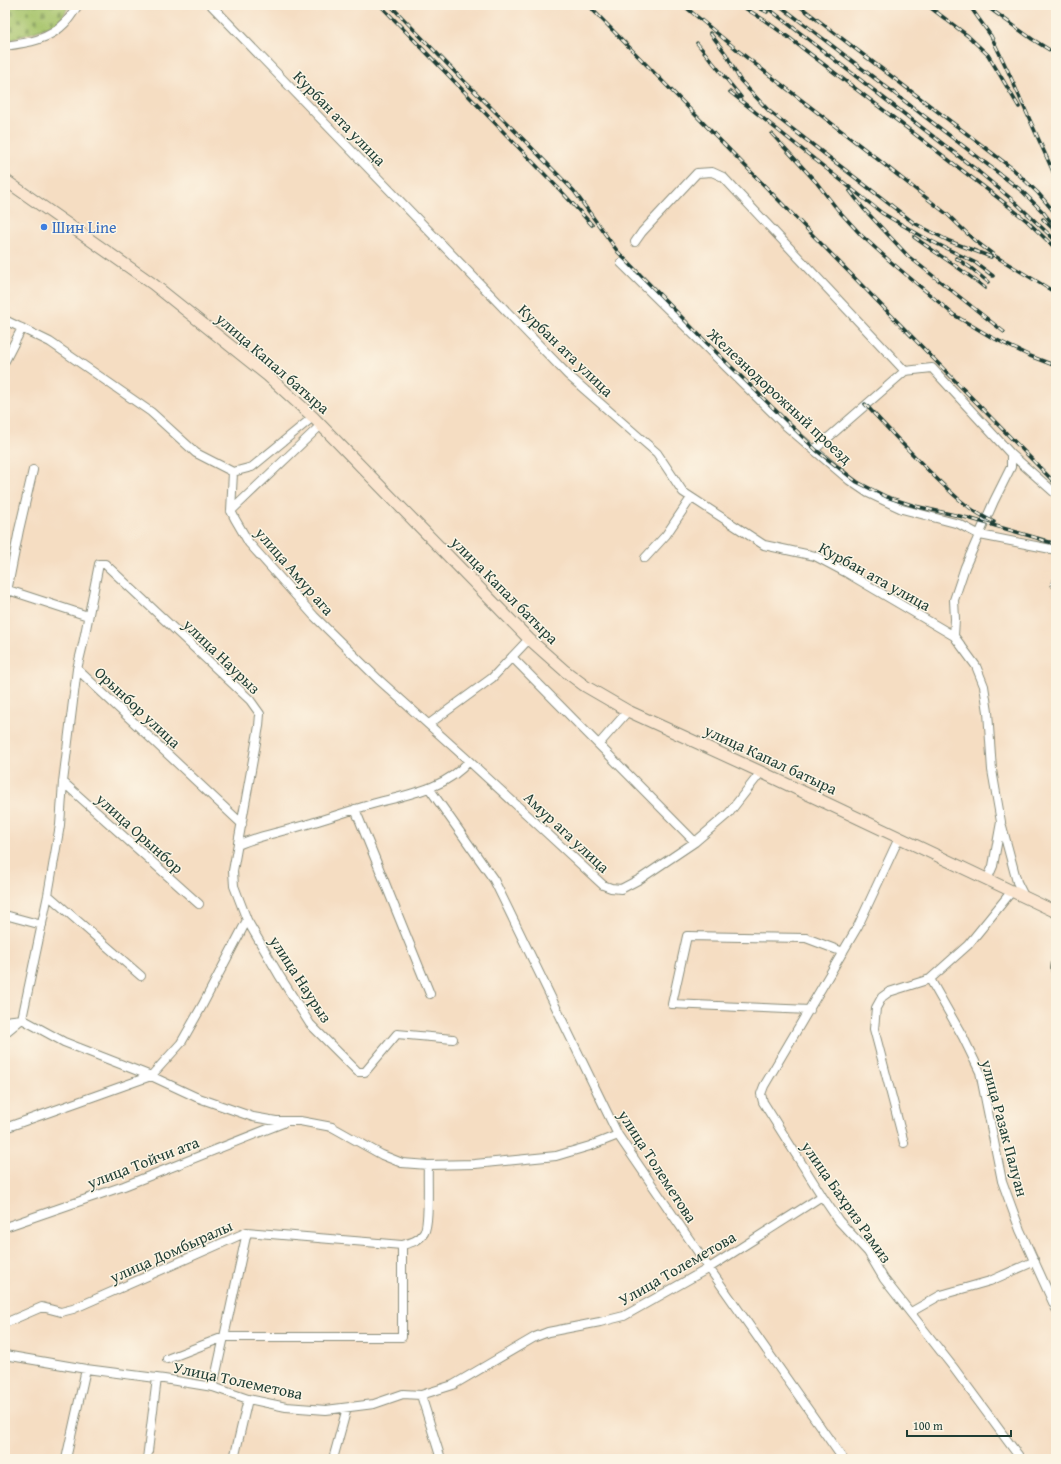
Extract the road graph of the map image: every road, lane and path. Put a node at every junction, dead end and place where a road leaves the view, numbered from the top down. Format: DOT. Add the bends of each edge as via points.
graph roads {
  1 [pos="78,5"];
  2 [pos="211,5"];
  3 [pos="5,46"];
  4 [pos="5,180"];
  5 [pos="635,242"];
  6 [pos="621,263"];
  7 [pos="5,320"];
  8 [pos="22,328"];
  9 [pos="5,361"];
  10 [pos="905,371"];
  11 [pos="317,421"];
  12 [pos="814,450"];
  13 [pos="1011,454"];
  14 [pos="33,470"];
  15 [pos="233,472"];
  16 [pos="1056,494"];
  17 [pos="691,498"];
  18 [pos="231,511"];
  19 [pos="980,535"];
  20 [pos="1056,550"];
  21 [pos="646,558"];
  22 [pos="101,563"];
  23 [pos="6,589"];
  24 [pos="5,602"];
  25 [pos="88,616"];
  26 [pos="954,636"];
  27 [pos="528,639"];
  28 [pos="512,657"];
  29 [pos="77,669"];
  30 [pos="628,711"];
  31 [pos="429,724"];
  32 [pos="599,744"];
  33 [pos="469,761"];
  34 [pos="761,772"];
  35 [pos="63,782"];
  36 [pos="429,788"];
  37 [pos="355,809"];
  38 [pos="1001,822"];
  39 [pos="242,824"];
  40 [pos="899,838"];
  41 [pos="695,842"];
  42 [pos="238,845"];
  43 [pos="987,880"];
  44 [pos="1012,891"];
  45 [pos="48,895"];
  46 [pos="1025,898"];
  47 [pos="199,904"];
  48 [pos="1056,912"];
  49 [pos="5,915"];
  50 [pos="247,920"];
  51 [pos="42,925"];
  52 [pos="843,952"];
  53 [pos="1056,961"];
  54 [pos="1056,973"];
  55 [pos="141,976"];
  56 [pos="930,979"];
  57 [pos="430,994"];
  58 [pos="810,1010"];
  59 [pos="22,1019"];
  60 [pos="5,1021"];
  61 [pos="5,1033"];
  62 [pos="453,1039"];
  63 [pos="151,1076"];
  64 [pos="289,1121"];
  65 [pos="5,1128"];
  66 [pos="618,1135"];
  67 [pos="904,1143"];
  68 [pos="428,1165"];
  69 [pos="822,1196"];
  70 [pos="5,1227"];
  71 [pos="247,1232"];
  72 [pos="402,1245"];
  73 [pos="1034,1261"];
  74 [pos="709,1268"];
  75 [pos="1056,1309"];
  76 [pos="911,1312"];
  77 [pos="5,1323"];
  78 [pos="224,1337"];
  79 [pos="5,1356"];
  80 [pos="167,1359"];
  81 [pos="86,1369"];
  82 [pos="157,1378"];
  83 [pos="213,1387"];
  84 [pos="421,1395"];
  85 [pos="248,1399"];
  86 [pos="347,1408"];
  87 [pos="66,1459"];
  88 [pos="147,1459"];
  89 [pos="234,1459"];
  90 [pos="333,1459"];
  91 [pos="441,1459"];
  92 [pos="843,1459"];
  93 [pos="1020,1459"];
  1 -- 3 [label="street" via="66,23 52,35 28,43"];
  2 -- 17 [label="street, Курбан ата улица" via="568,375 657,453 683,492"];
  4 -- 11 [label="main road, улица Капал батыра" via="153,284 268,376"];
  5 -- 10 [label="street" via="697,173 712,172 723,177"];
  6 -- 12 [label="street, Железнодорожный проезд" via="786,426"];
  7 -- 8 [label="street"];
  8 -- 9 [label="street"];
  8 -- 15 [label="street" via="50,342 151,412 196,453"];
  10 -- 12 [label="street"];
  10 -- 13 [label="street" via="932,368"];
  11 -- 15 [label="street" via="252,467"];
  11 -- 18 [label="street"];
  11 -- 27 [label="main road, улица Капал батыра"];
  12 -- 19 [label="street, Железнодорожный проезд" via="868,493 902,509 959,524"];
  13 -- 16 [label="street"];
  13 -- 19 [label="street" via="1011,467"];
  14 -- 23 [label="street"];
  15 -- 18 [label="street"];
  17 -- 21 [label="street"];
  17 -- 26 [label="street, Курбан ата улица" via="764,545 815,556"];
  18 -- 31 [label="street, улица Амур ага" via="249,543 314,616 378,679"];
  19 -- 20 [label="street, Железнодорожный проезд"];
  19 -- 26 [label="street" via="965,567 954,600"];
  22 -- 25 [label="street, Орынбор улица" via="98,566"];
  22 -- 39 [label="street, улица Наурыз" via="250,700 260,714"];
  23 -- 24 [label="street"];
  23 -- 25 [label="street"];
  25 -- 29 [label="street, Орынбор улица"];
  26 -- 38 [label="street" via="976,666 984,686 992,770"];
  27 -- 28 [label="street"];
  27 -- 30 [label="main road, улица Капал батыра" via="575,679"];
  28 -- 31 [label="street" via="492,678"];
  28 -- 32 [label="street"];
  29 -- 35 [label="street"];
  29 -- 39 [label="street, Орынбор улица"];
  30 -- 32 [label="street"];
  30 -- 34 [label="main road, улица Капал батыра"];
  31 -- 33 [label="street, улица Амур ага"];
  32 -- 41 [label="street"];
  33 -- 36 [label="street" via="451,778"];
  33 -- 41 [label="street, Амур ага улица" via="603,885 611,888 621,888 640,879"];
  34 -- 40 [label="main road, улица Капал батыра"];
  34 -- 41 [label="street, Амур ага улица" via="729,813"];
  35 -- 45 [label="street" via="60,825"];
  35 -- 47 [label="street, улица Орынбор"];
  36 -- 37 [label="street"];
  36 -- 66 [label="street, улица Толеметова" via="494,880"];
  37 -- 42 [label="street" via="253,838"];
  37 -- 57 [label="street"];
  38 -- 43 [label="street" via="995,859"];
  38 -- 46 [label="street" via="1017,882"];
  39 -- 42 [label="street, улица Наурыз"];
  40 -- 43 [label="main road, улица Капал батыра"];
  40 -- 52 [label="street, улица Бахриз Рамиз"];
  42 -- 50 [label="street, улица Наурыз" via="233,871 234,886"];
  43 -- 44 [label="main road, улица Капал батыра"];
  44 -- 46 [label="main road, улица Капал батыра"];
  44 -- 56 [label="street" via="968,945"];
  45 -- 51 [label="street"];
  45 -- 55 [label="street"];
  46 -- 48 [label="main road, улица Капал батыра"];
  49 -- 51 [label="street"];
  50 -- 62 [label="street, улица Наурыз" via="310,1024 358,1072 365,1072 397,1034"];
  50 -- 63 [label="street" via="181,1043"];
  51 -- 59 [label="street"];
  52 -- 58 [label="street, улица Бахриз Рамиз"];
  52 -- 58 [label="street" via="806,938 687,936 672,1004"];
  53 -- 54 [label="street"];
  56 -- 67 [label="street" via="889,992 882,997 876,1008 874,1029"];
  56 -- 73 [label="street, улица Разак Палуан" via="980,1072 1002,1181"];
  58 -- 69 [label="street, улица Бахриз Рамиз" via="761,1094 763,1102"];
  59 -- 60 [label="street"];
  59 -- 61 [label="street"];
  59 -- 63 [label="street" via="64,1042"];
  63 -- 64 [label="street" via="196,1097 252,1117"];
  63 -- 65 [label="street"];
  64 -- 68 [label="street" via="332,1127 382,1155 402,1163"];
  64 -- 70 [label="street, улица Тойчи ата" via="124,1186"];
  66 -- 68 [label="street" via="556,1156 475,1164"];
  66 -- 74 [label="street, улица Толеметова"];
  68 -- 72 [label="street, улица Домбыралы" via="427,1222 424,1234 415,1241"];
  69 -- 74 [label="street, Улица Толеметова"];
  69 -- 76 [label="street, улица Бахриз Рамиз" via="839,1221 868,1252 884,1279"];
  71 -- 72 [label="street, улица Домбыралы"];
  71 -- 77 [label="street, улица Домбыралы" via="73,1309 61,1312 42,1307"];
  71 -- 78 [label="street"];
  72 -- 78 [label="street" via="402,1338"];
  73 -- 75 [label="street, улица Разак Палуан"];
  73 -- 76 [label="street" via="990,1281 941,1295"];
  74 -- 84 [label="street, Улица Толеметова" via="624,1316 535,1337 453,1385"];
  74 -- 92 [label="street, улица Толеметова"];
  76 -- 93 [label="street, улица Бахриз Рамиз"];
  78 -- 80 [label="street"];
  78 -- 83 [label="street"];
  79 -- 81 [label="street, Улица Толеметова"];
  81 -- 82 [label="street, Улица Толеметова"];
  81 -- 87 [label="street"];
  82 -- 83 [label="street, Улица Толеметова"];
  82 -- 88 [label="street"];
  83 -- 85 [label="street, Улица Толеметова"];
  84 -- 86 [label="street, Улица Толеметова" via="403,1394 374,1404"];
  84 -- 91 [label="street"];
  85 -- 86 [label="street, Улица Толеметова" via="286,1407 326,1410"];
  85 -- 89 [label="street"];
  86 -- 90 [label="street"];
}
